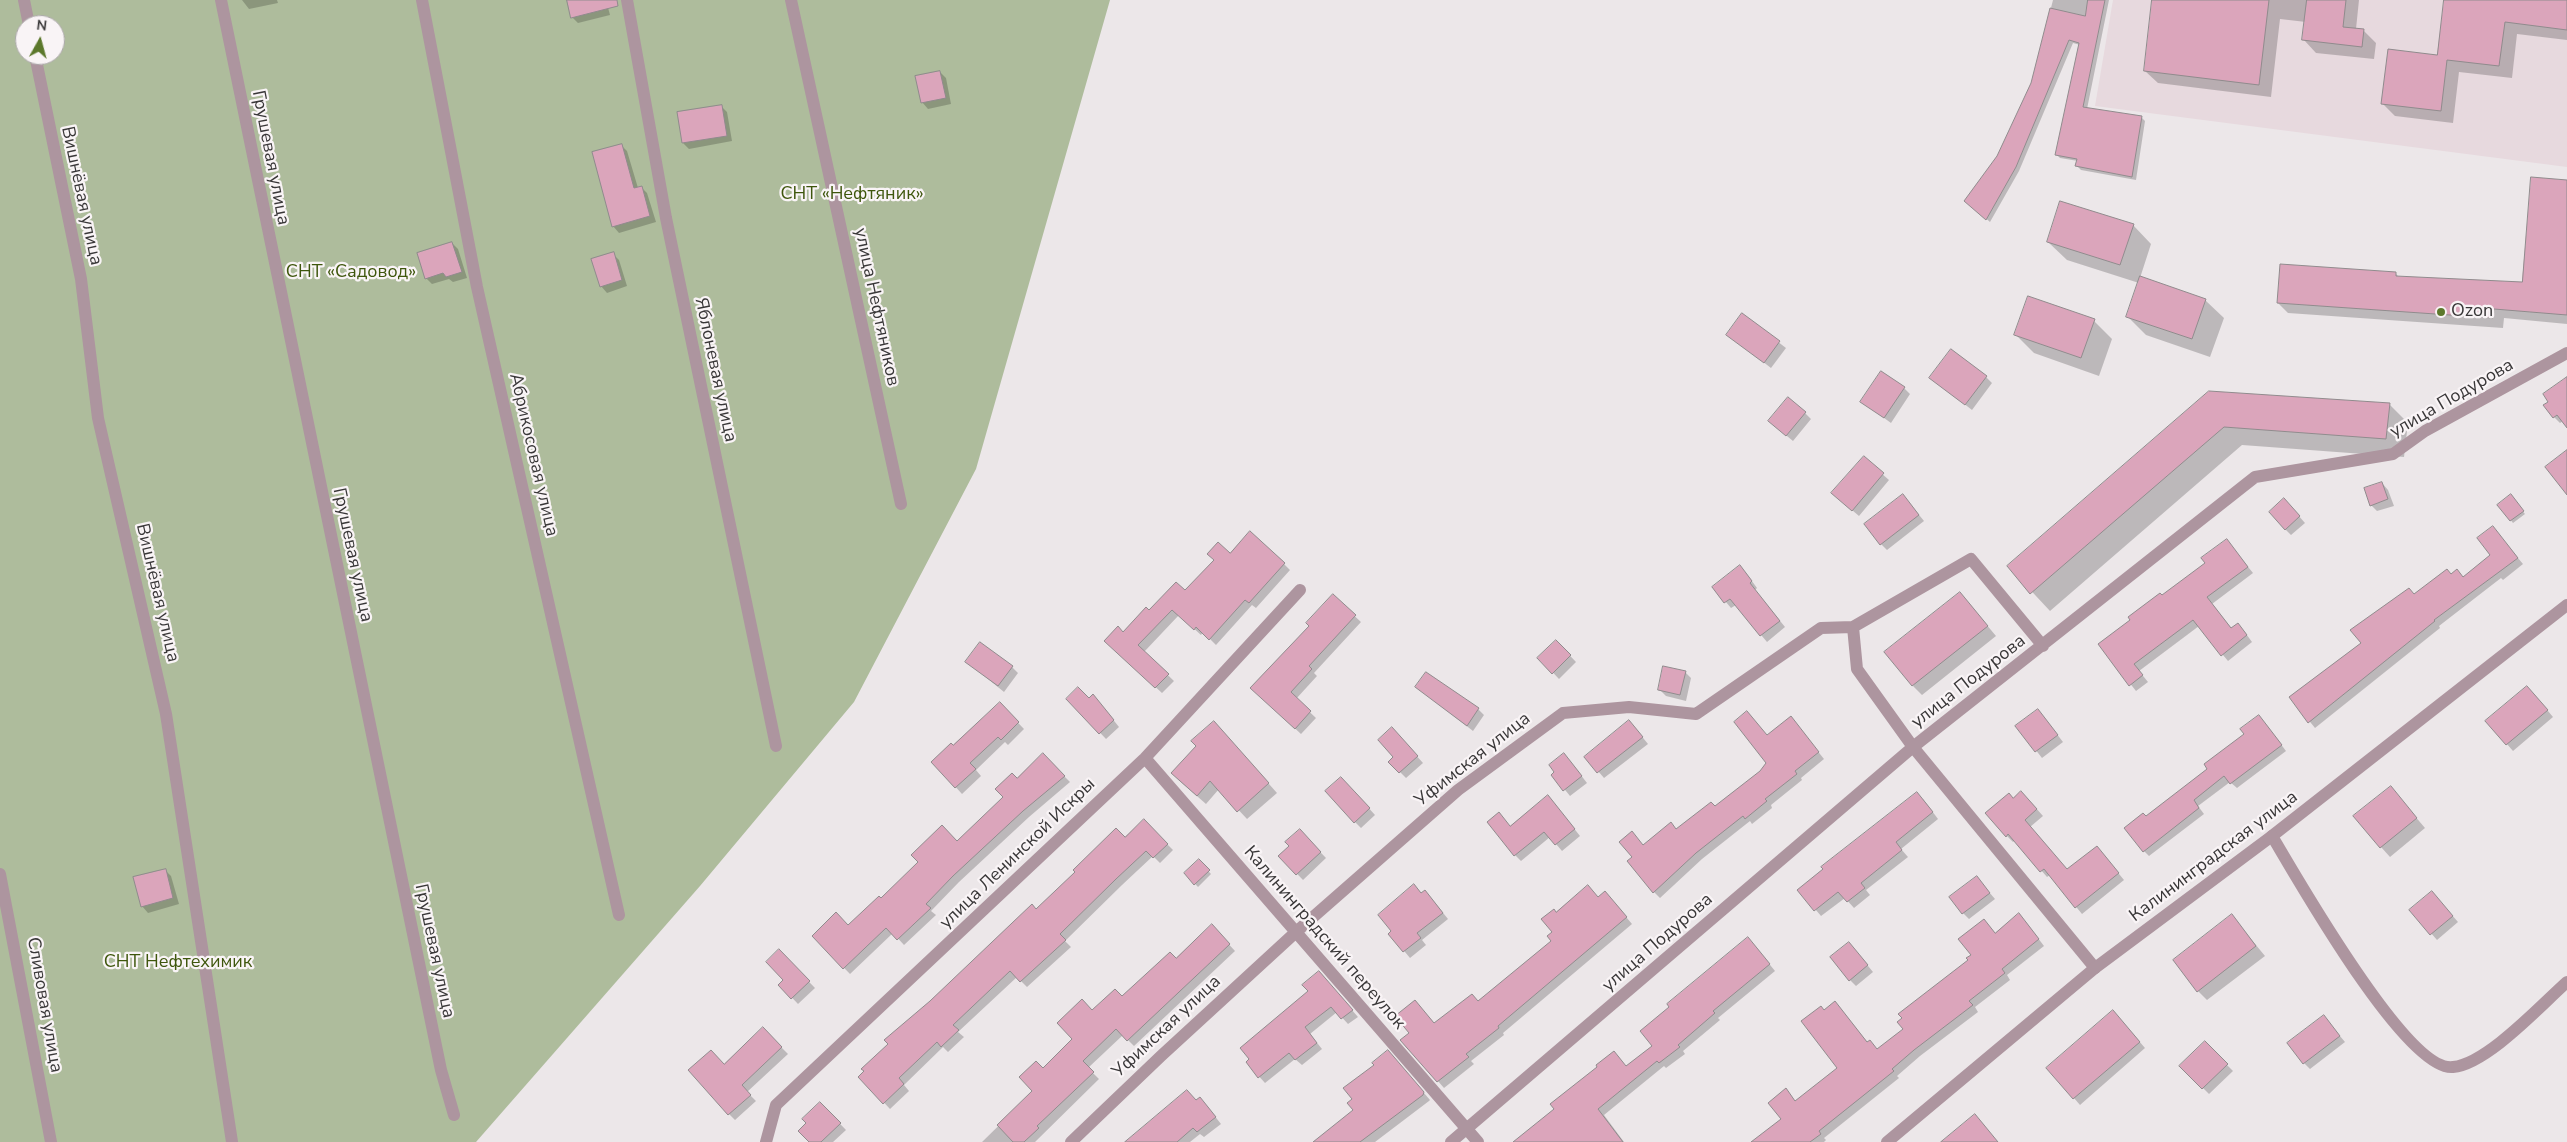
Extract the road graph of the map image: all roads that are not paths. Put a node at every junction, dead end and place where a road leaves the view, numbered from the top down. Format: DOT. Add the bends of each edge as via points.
graph roads {
  1 [pos="24,0"];
  2 [pos="221,0"];
  3 [pos="422,0"];
  4 [pos="627,0"];
  5 [pos="791,0"];
  6 [pos="27,15"];
  7 [pos="37,65"];
  8 [pos="2567,353"];
  9 [pos="901,504"];
  10 [pos="1300,590"];
  11 [pos="2567,604"];
  12 [pos="1853,627"];
  13 [pos="2043,646"];
  14 [pos="776,746"];
  15 [pos="1913,748"];
  16 [pos="1145,758"];
  17 [pos="2272,836"];
  18 [pos="0,874"];
  19 [pos="620,915"];
  20 [pos="1296,932"];
  21 [pos="2095,968"];
  22 [pos="2567,982"];
  23 [pos="454,1115"];
  24 [pos="1466,1129"];
  25 [pos="51,1142"];
  26 [pos="232,1142"];
  27 [pos="766,1142"];
  28 [pos="1071,1142"];
  29 [pos="1451,1142"];
  30 [pos="1478,1142"];
  31 [pos="1887,1142"];
  1 -- 6 [label="street"];
  2 -- 23 [label="street, Грушевая улица" via="441,1070"];
  3 -- 19 [label="street, Абрикосовая улица" via="477,287"];
  4 -- 14 [label="street, Яблоневая улица" via="666,218"];
  5 -- 9 [label="street, улица Нефтяников"];
  7 -- 26 [label="street, Вишнёвая улица" via="81,279 98,418 166,714"];
  8 -- 13 [label="street, улица Подурова" via="2425,431 2393,454 2255,477"];
  10 -- 16 [label="street, улица Ленинской Искры"];
  11 -- 17 [label="street, Калининградская улица"];
  12 -- 13 [label="street, Уфимская улица" via="1971,559"];
  12 -- 15 [label="street" via="1857,669"];
  12 -- 20 [label="street, Уфимская улица" via="1821,628 1696,714 1628,707 1563,713 1458,790"];
  13 -- 15 [label="street, улица Подурова"];
  15 -- 21 [label="street"];
  15 -- 24 [label="street, улица Подурова"];
  16 -- 20 [label="street, Калининградский переулок"];
  16 -- 27 [label="street, улица Ленинской Искры" via="776,1105"];
  17 -- 21 [label="street, Калининградская улица"];
  17 -- 22 [label="street" via="2342,953 2406,1038 2426,1057 2451,1068 2471,1064"];
  18 -- 25 [label="street, Сливовая улица"];
  20 -- 24 [label="street, Калининградский переулок"];
  20 -- 28 [label="street, Уфимская улица"];
  21 -- 31 [label="street, Калининградская улица"];
  24 -- 29 [label="street, улица Подурова"];
  24 -- 30 [label="street, Калининградский переулок"];
}
